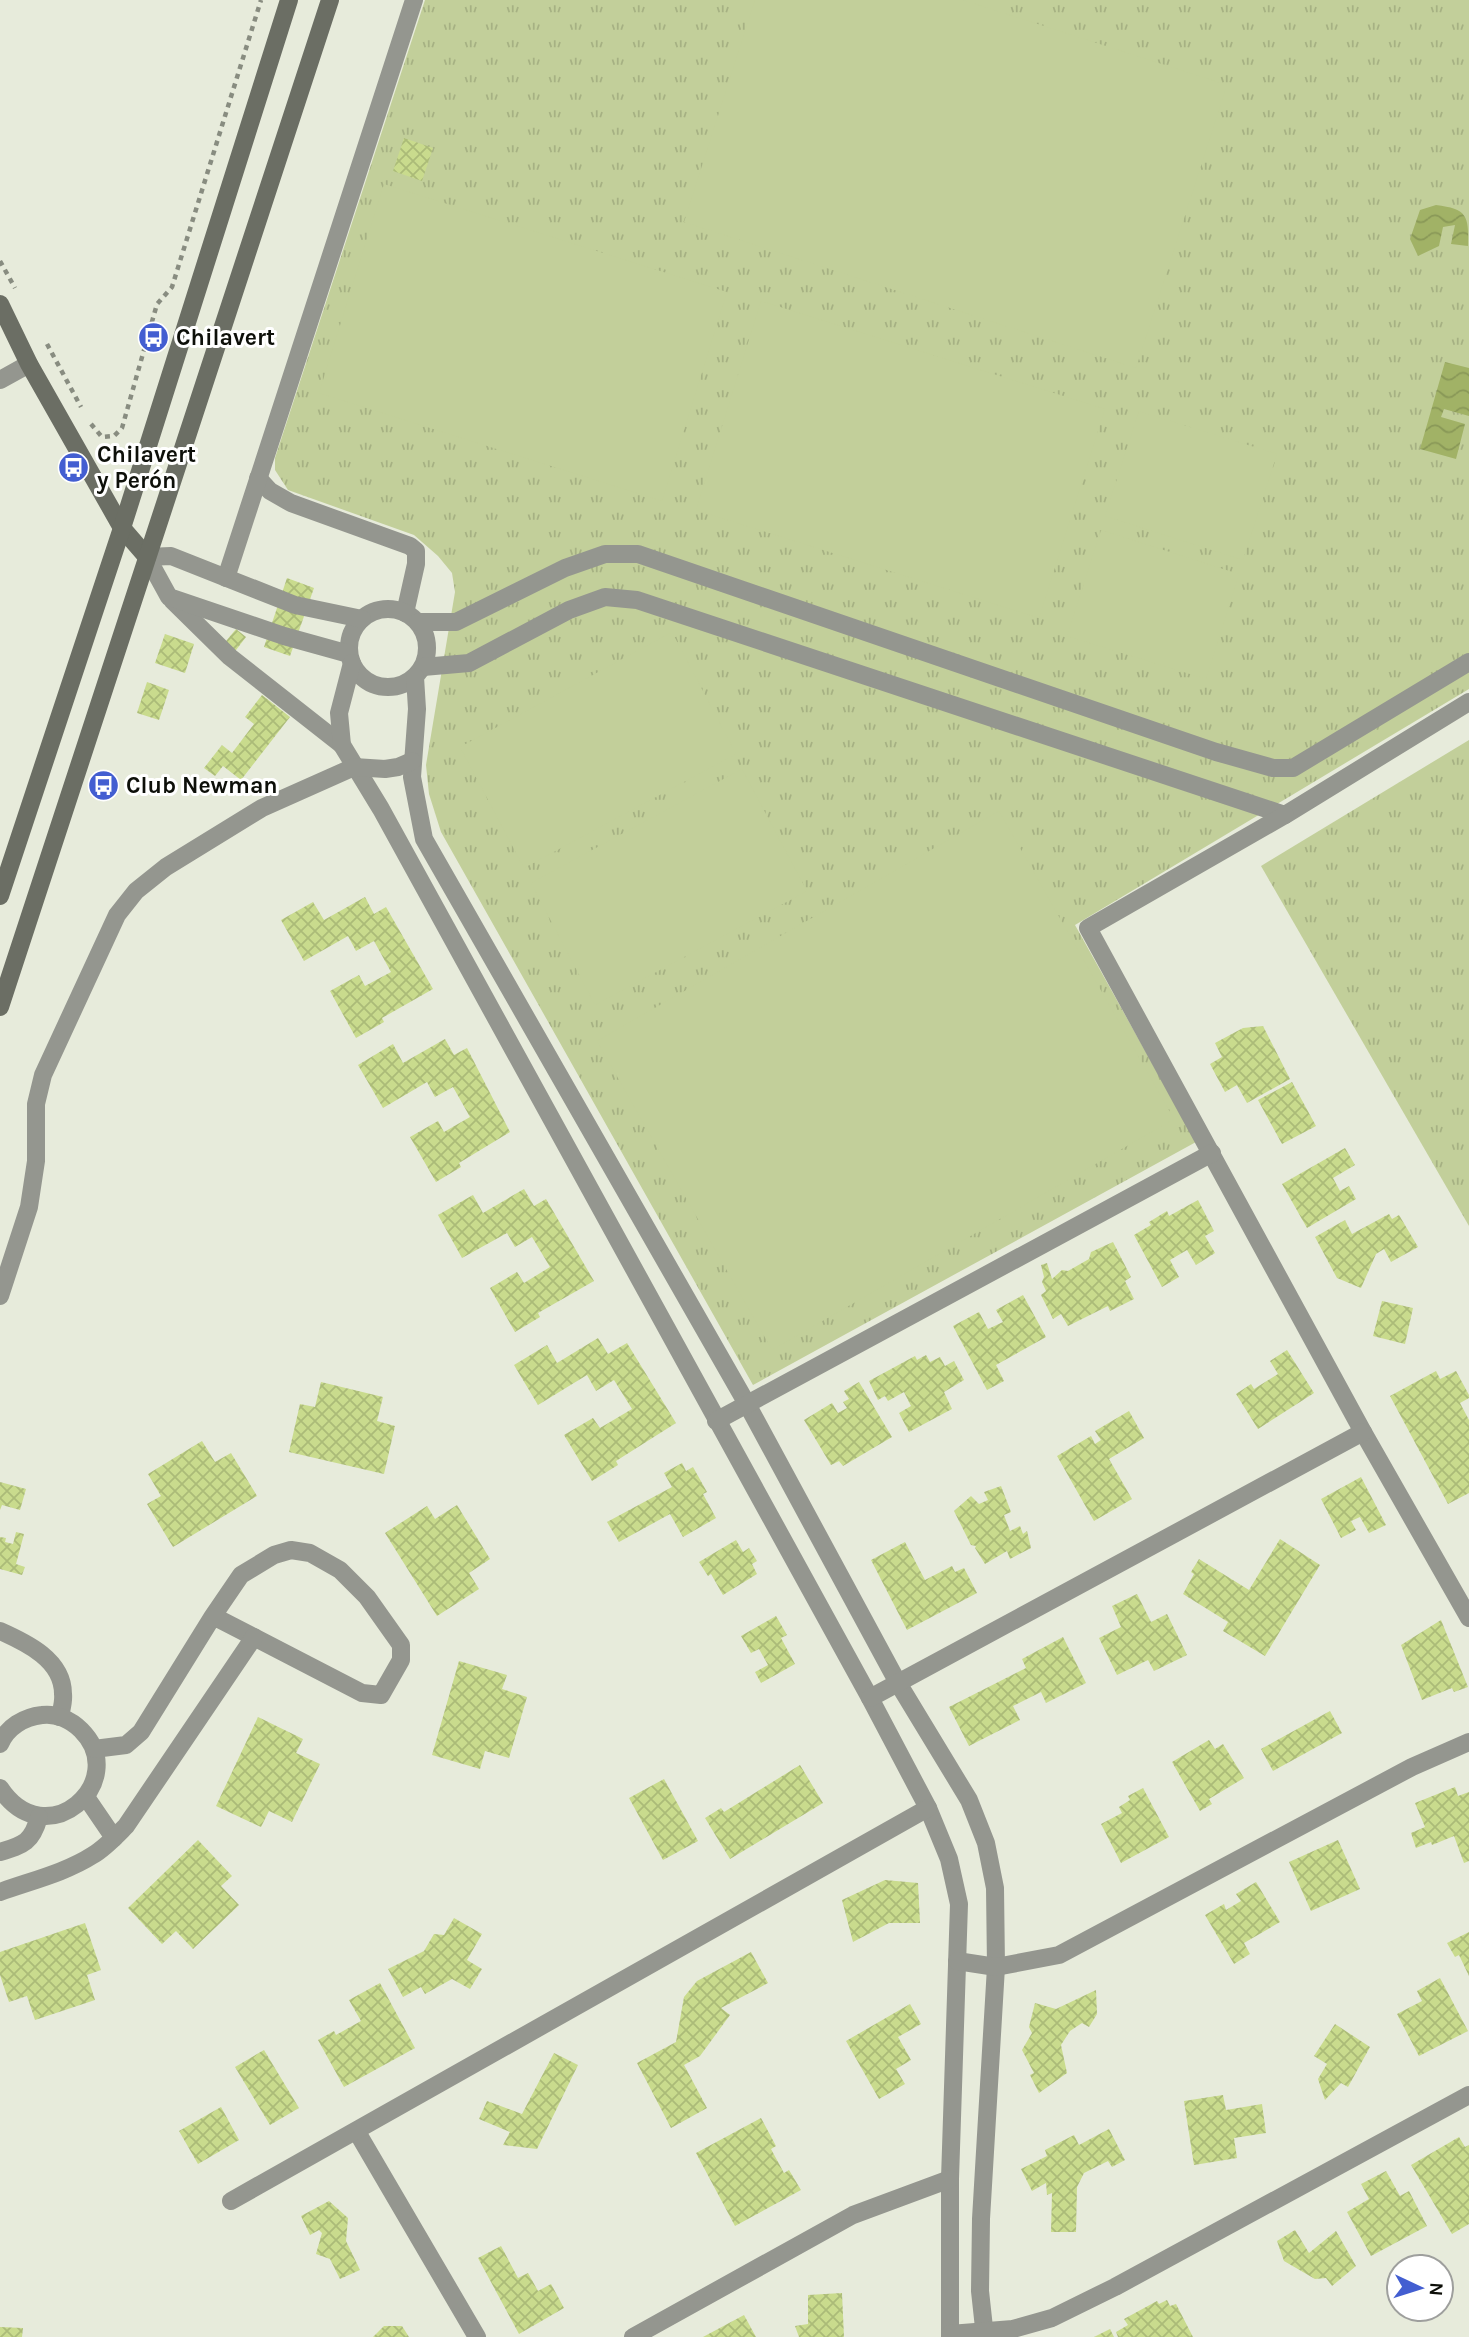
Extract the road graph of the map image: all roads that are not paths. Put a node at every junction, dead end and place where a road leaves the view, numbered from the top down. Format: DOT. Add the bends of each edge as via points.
graph roads {
  1 [pos="289,0"];
  2 [pos="330,0"];
  3 [pos="414,0"];
  4 [pos="0,304"];
  5 [pos="29,364"];
  6 [pos="0,380"];
  7 [pos="258,478"];
  8 [pos="122,528"];
  9 [pos="146,557"];
  10 [pos="226,578"];
  11 [pos="169,597"];
  12 [pos="412,617"];
  13 [pos="362,619"];
  14 [pos="351,658"];
  15 [pos="1469,662"];
  16 [pos="419,672"];
  17 [pos="1469,702"];
  18 [pos="342,745"];
  19 [pos="412,761"];
  20 [pos="354,767"];
  21 [pos="1285,815"];
  22 [pos="0,896"];
  23 [pos="0,1007"];
  24 [pos="1212,1153"];
  25 [pos="0,1296"];
  26 [pos="747,1404"];
  27 [pos="716,1421"];
  28 [pos="1363,1432"];
  29 [pos="213,1616"];
  30 [pos="1469,1618"];
  31 [pos="0,1631"];
  32 [pos="254,1637"];
  33 [pos="898,1683"];
  34 [pos="870,1699"];
  35 [pos="60,1717"];
  36 [pos="7,1726"];
  37 [pos="1469,1742"];
  38 [pos="0,1744"];
  39 [pos="94,1749"];
  40 [pos="0,1788"];
  41 [pos="86,1797"];
  42 [pos="928,1808"];
  43 [pos="39,1816"];
  44 [pos="114,1838"];
  45 [pos="0,1852"];
  46 [pos="0,1892"];
  47 [pos="957,1961"];
  48 [pos="996,1967"];
  49 [pos="1469,2095"];
  50 [pos="357,2132"];
  51 [pos="950,2179"];
  52 [pos="231,2202"];
  53 [pos="984,2334"];
  54 [pos="950,2335"];
  55 [pos="477,2337"];
  56 [pos="633,2337"];
  1 -- 8 [label="main road"];
  2 -- 9 [label="main road"];
  3 -- 7 [label="street"];
  4 -- 5 [label="main road"];
  5 -- 6 [label="street"];
  5 -- 8 [label="main road"];
  7 -- 10 [label="street"];
  7 -- 12 [label="street" via="292,503 416,551"];
  8 -- 9 [label="main road"];
  8 -- 22 [label="main road"];
  9 -- 10 [label="street" via="171,556"];
  9 -- 11 [label="street"];
  9 -- 23 [label="main road"];
  10 -- 13 [label="street" via="295,605"];
  11 -- 14 [label="street"];
  11 -- 18 [label="street" via="230,657"];
  12 -- 13 [label="street" via="383,609"];
  12 -- 15 [label="street" via="456,622 565,568 605,554 638,554 1273,768 1293,768"];
  12 -- 16 [label="street" via="427,644"];
  13 -- 14 [label="street" via="351,635"];
  14 -- 16 [label="street" via="358,674 380,687 405,684"];
  14 -- 18 [label="street" via="339,713"];
  16 -- 19 [label="street"];
  16 -- 21 [label="street" via="469,663 569,610 605,597 637,600"];
  17 -- 21 [label="street"];
  18 -- 20 [label="street"];
  19 -- 20 [label="street" via="385,769"];
  19 -- 26 [label="street" via="424,839"];
  20 -- 25 [label="street" via="262,808 188,852 136,891 117,915 43,1075 36,1104 36,1161 29,1207"];
  20 -- 27 [label="street"];
  21 -- 24 [label="street" via="1088,928"];
  24 -- 26 [label="street"];
  24 -- 28 [label="street"];
  26 -- 27 [label="street"];
  26 -- 33 [label="street"];
  27 -- 34 [label="street"];
  28 -- 30 [label="street"];
  28 -- 33 [label="street"];
  29 -- 32 [label="street"];
  29 -- 32 [label="street" via="241,1576 274,1555 291,1550 310,1553 340,1570 367,1597 401,1645 401,1660 381,1695 362,1693"];
  29 -- 39 [label="street" via="141,1732 126,1745"];
  31 -- 35 [label="street" via="48,1659 59,1674 64,1693"];
  32 -- 44 [label="street"];
  33 -- 34 [label="street"];
  33 -- 48 [label="street" via="969,1800 986,1843 995,1888"];
  34 -- 42 [label="street"];
  35 -- 36 [label="street" via="44,1714"];
  35 -- 39 [label="street" via="80,1729"];
  36 -- 38 [label="street"];
  37 -- 48 [label="street" via="1412,1767 1059,1955"];
  39 -- 41 [label="street" via="94,1781"];
  40 -- 43 [label="street" via="9,1801"];
  41 -- 43 [label="street" via="57,1816"];
  41 -- 44 [label="street"];
  42 -- 47 [label="street" via="949,1859 959,1904"];
  42 -- 50 [label="street"];
  43 -- 45 [label="street" via="35,1833 22,1845"];
  44 -- 46 [label="street" via="93,1855 60,1871"];
  47 -- 48 [label="street"];
  47 -- 51 [label="street"];
  48 -- 53 [label="street" via="981,2219"];
  49 -- 53 [label="street" via="1115,2287 1052,2318"];
  50 -- 52 [label="street"];
  50 -- 55 [label="street"];
  51 -- 54 [label="street"];
  51 -- 56 [label="street" via="853,2215"];
  53 -- 54 [label="street"];
}
